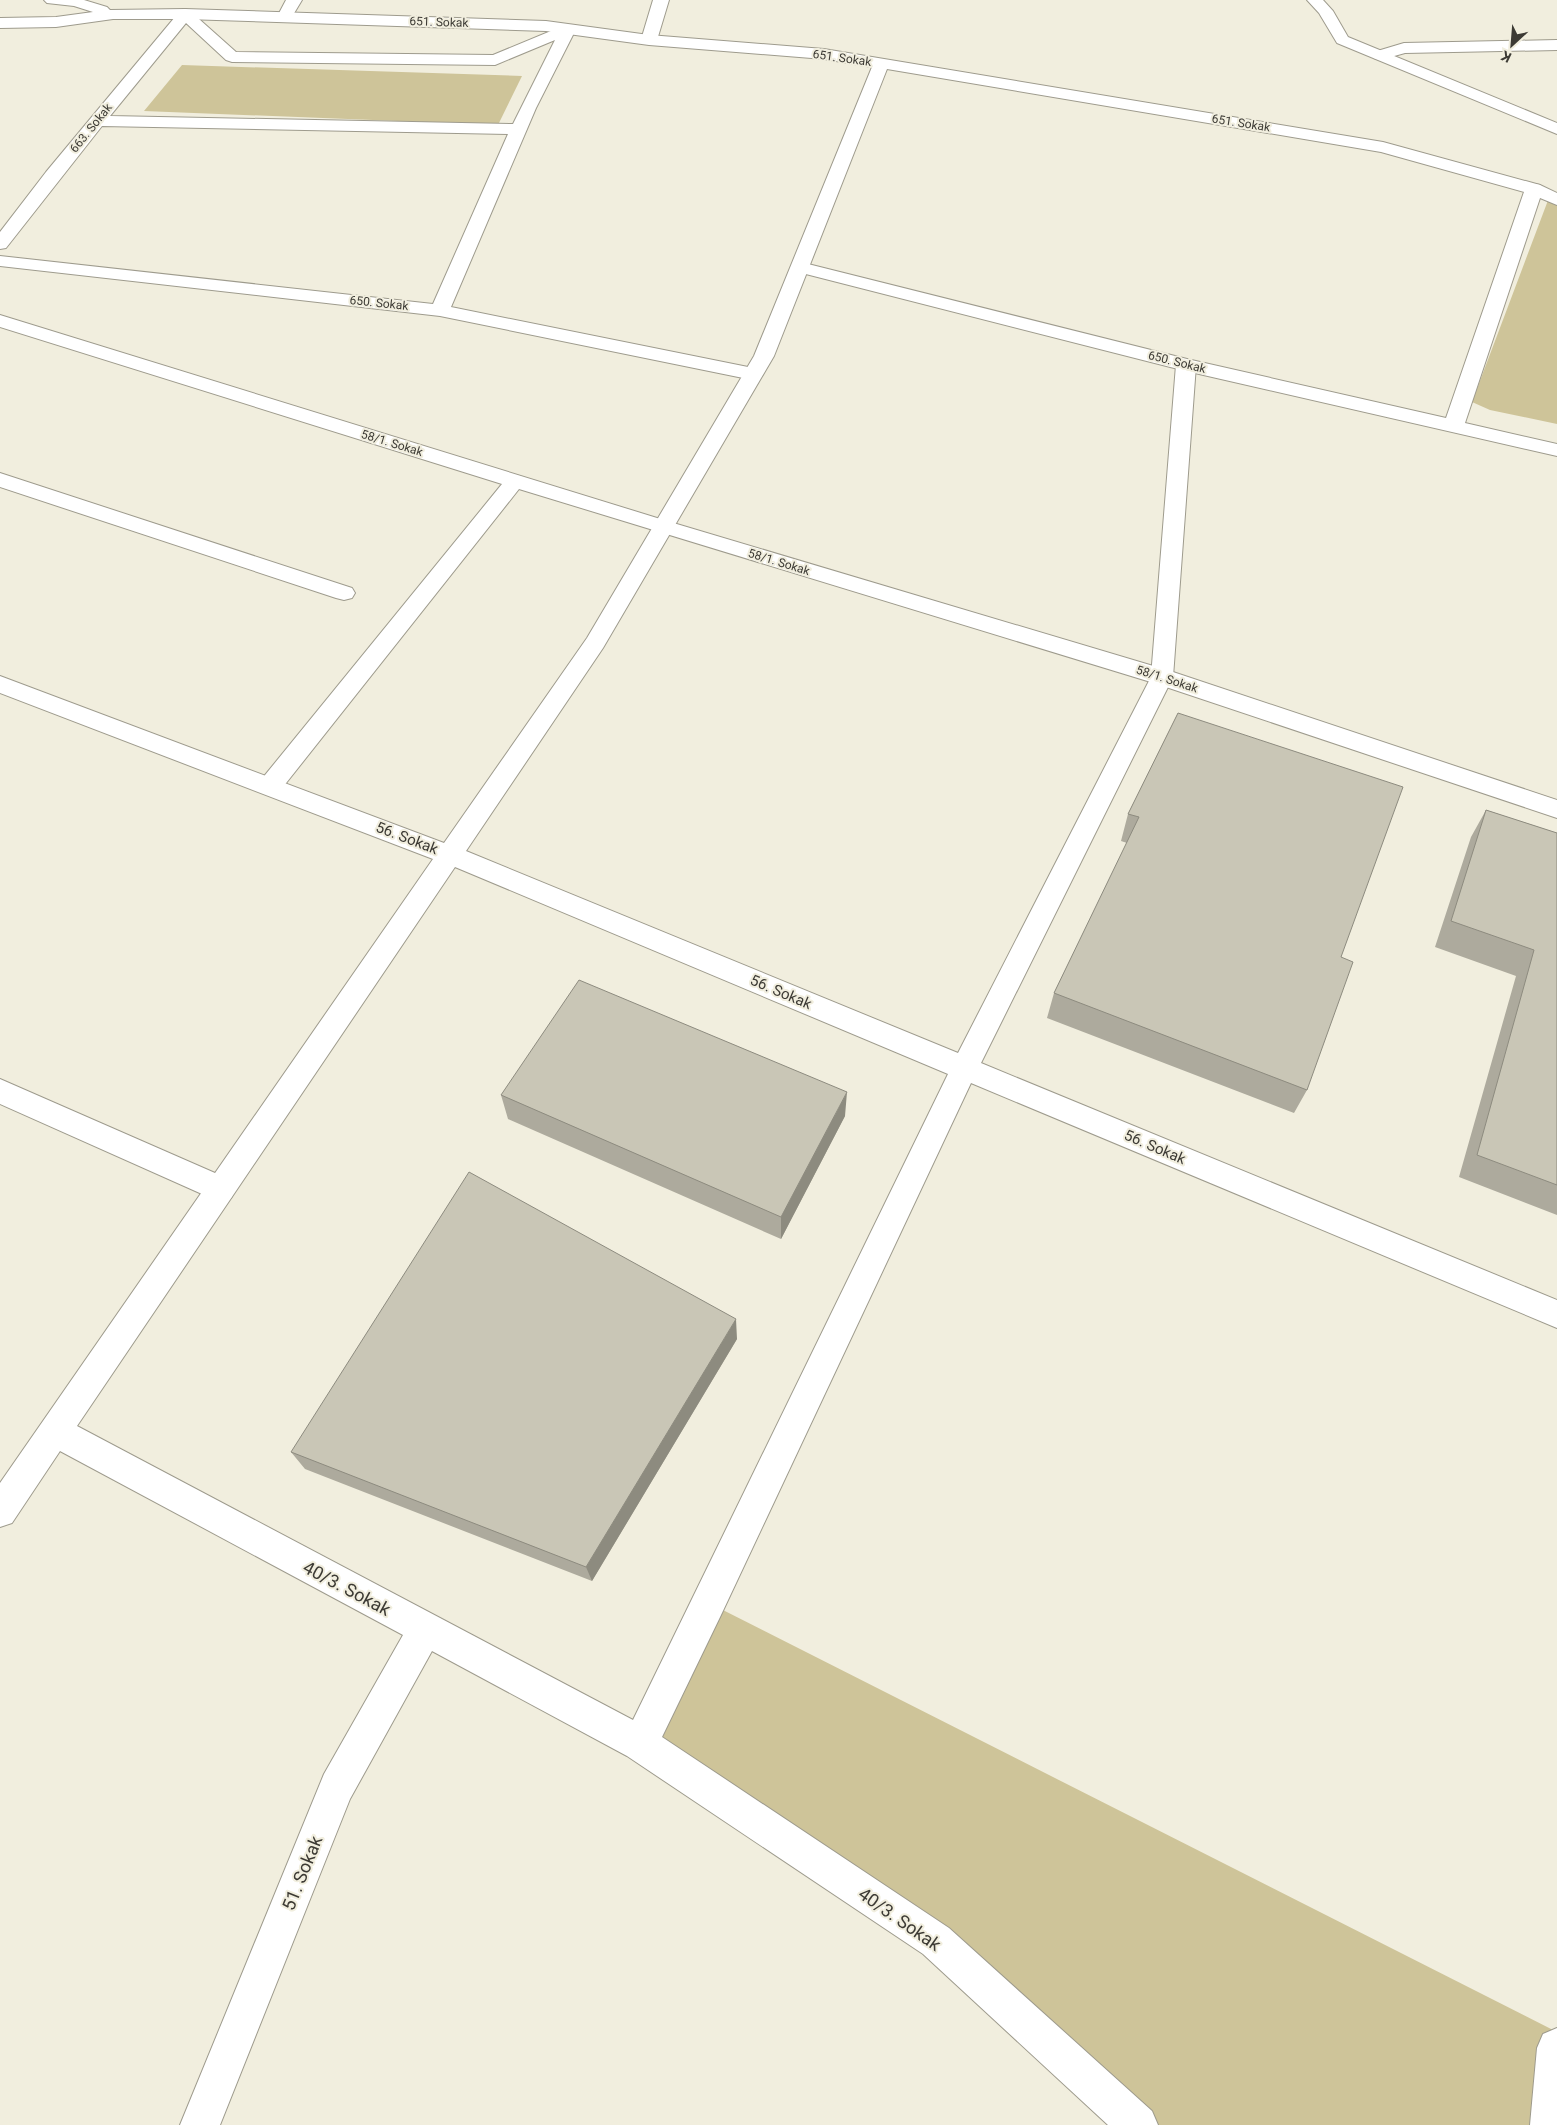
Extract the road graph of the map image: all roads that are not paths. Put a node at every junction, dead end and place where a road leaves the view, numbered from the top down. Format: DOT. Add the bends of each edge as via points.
graph roads {
  1 [pos="52,0"];
  2 [pos="294,0"];
  3 [pos="662,0"];
  4 [pos="1315,0"];
  5 [pos="113,14"];
  6 [pos="185,14"];
  7 [pos="285,17"];
  8 [pos="0,23"];
  9 [pos="568,29"];
  10 [pos="649,40"];
  11 [pos="1557,45"];
  12 [pos="1380,55"];
  13 [pos="882,64"];
  14 [pos="98,120"];
  15 [pos="518,129"];
  16 [pos="1557,129"];
  17 [pos="1534,189"];
  18 [pos="1557,200"];
  19 [pos="0,244"];
  20 [pos="0,262"];
  21 [pos="800,267"];
  22 [pos="440,310"];
  23 [pos="0,321"];
  24 [pos="1186,364"];
  25 [pos="753,374"];
  26 [pos="1454,425"];
  27 [pos="1557,450"];
  28 [pos="0,480"];
  29 [pos="515,481"];
  30 [pos="663,528"];
  31 [pos="344,593"];
  32 [pos="1162,677"];
  33 [pos="0,684"];
  34 [pos="270,786"];
  35 [pos="1557,809"];
  36 [pos="450,854"];
  37 [pos="964,1068"];
  38 [pos="0,1091"];
  39 [pos="221,1189"];
  40 [pos="1557,1314"];
  41 [pos="55,1431"];
  42 [pos="0,1511"];
  43 [pos="425,1630"];
  44 [pos="640,1744"];
  45 [pos="1557,2048"];
  46 [pos="1553,2104"];
  47 [pos="200,2125"];
  48 [pos="1138,2125"];
  1 -- 5 [label="street" via="75,2"];
  2 -- 7 [label="street"];
  3 -- 10 [label="street"];
  4 -- 12 [label="street" via="1342,40"];
  5 -- 6 [label="street, 651. Sokak"];
  5 -- 8 [label="street" via="56,22"];
  6 -- 7 [label="street, 651. Sokak"];
  6 -- 9 [label="street" via="232,57 496,60"];
  6 -- 14 [label="street, 663. Sokak"];
  7 -- 9 [label="street, 651. Sokak"];
  9 -- 10 [label="street, 651. Sokak"];
  9 -- 15 [label="street"];
  10 -- 13 [label="street, 651. Sokak" via="824,54"];
  11 -- 12 [label="street" via="1404,48"];
  12 -- 16 [label="street"];
  13 -- 17 [label="street, 651. Sokak" via="1383,147"];
  13 -- 21 [label="street"];
  14 -- 15 [label="street"];
  14 -- 19 [label="street, 663. Sokak"];
  15 -- 22 [label="street"];
  17 -- 18 [label="street, 651. Sokak"];
  17 -- 26 [label="street"];
  20 -- 22 [label="street, 650. Sokak"];
  21 -- 24 [label="street, 650. Sokak"];
  21 -- 25 [label="street" via="764,356"];
  22 -- 25 [label="street, 650. Sokak"];
  23 -- 29 [label="street, 58/1. Sokak"];
  24 -- 26 [label="street, 650. Sokak"];
  24 -- 32 [label="street"];
  25 -- 30 [label="street"];
  26 -- 27 [label="street, 650. Sokak"];
  28 -- 31 [label="street"];
  29 -- 30 [label="street, 58/1. Sokak"];
  29 -- 34 [label="street"];
  30 -- 32 [label="street, 58/1. Sokak"];
  30 -- 36 [label="street" via="596,643"];
  32 -- 35 [label="street, 58/1. Sokak"];
  32 -- 37 [label="street"];
  33 -- 34 [label="street, 56. Sokak"];
  34 -- 36 [label="street, 56. Sokak"];
  36 -- 37 [label="street, 56. Sokak"];
  36 -- 39 [label="street"];
  37 -- 40 [label="street, 56. Sokak"];
  37 -- 44 [label="street"];
  38 -- 39 [label="street"];
  39 -- 41 [label="street"];
  41 -- 42 [label="street"];
  41 -- 43 [label="street, 40/3. Sokak"];
  43 -- 44 [label="street, 40/3. Sokak"];
  43 -- 47 [label="street, 51. Sokak" via="337,1787"];
  44 -- 48 [label="street, 40/3. Sokak" via="936,1941"];
  45 -- 46 [label="street"];
}
